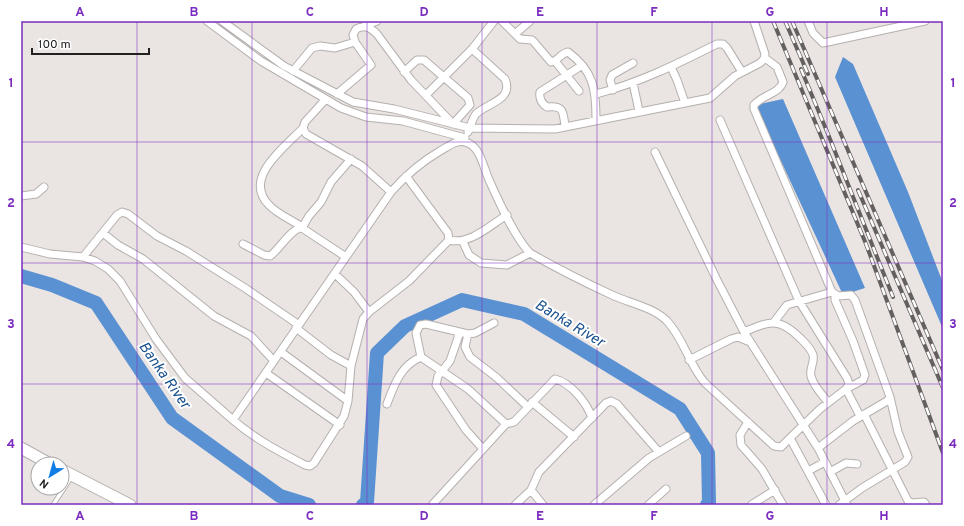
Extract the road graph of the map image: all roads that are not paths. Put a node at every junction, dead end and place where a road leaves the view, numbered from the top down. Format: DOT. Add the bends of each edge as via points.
graph roads {
  1 [pos="207,21"];
  2 [pos="222,21"];
  3 [pos="377,21"];
  4 [pos="494,21"];
  5 [pos="502,21"];
  6 [pos="530,21"];
  7 [pos="754,21"];
  8 [pos="808,21"];
  9 [pos="925,21"];
  10 [pos="359,25"];
  11 [pos="515,34"];
  12 [pos="355,42"];
  13 [pos="472,49"];
  14 [pos="765,58"];
  15 [pos="555,61"];
  16 [pos="633,63"];
  17 [pos="581,66"];
  18 [pos="671,67"];
  19 [pos="293,71"];
  20 [pos="404,72"];
  21 [pos="742,72"];
  22 [pos="566,76"];
  23 [pos="444,77"];
  24 [pos="633,83"];
  25 [pos="613,90"];
  26 [pos="579,91"];
  27 [pos="336,94"];
  28 [pos="596,94"];
  29 [pos="426,95"];
  30 [pos="325,100"];
  31 [pos="685,103"];
  32 [pos="639,111"];
  33 [pos="596,119"];
  34 [pos="720,120"];
  35 [pos="453,124"];
  36 [pos="565,126"];
  37 [pos="302,128"];
  38 [pos="470,128"];
  39 [pos="464,139"];
  40 [pos="655,152"];
  41 [pos="351,159"];
  42 [pos="406,176"];
  43 [pos="44,187"];
  44 [pos="392,192"];
  45 [pos="21,196"];
  46 [pos="507,215"];
  47 [pos="302,228"];
  48 [pos="102,233"];
  49 [pos="449,240"];
  50 [pos="463,242"];
  51 [pos="243,244"];
  52 [pos="21,247"];
  53 [pos="530,253"];
  54 [pos="83,256"];
  55 [pos="346,257"];
  56 [pos="335,274"];
  57 [pos="834,293"];
  58 [pos="799,301"];
  59 [pos="369,312"];
  60 [pos="774,322"];
  61 [pos="494,323"];
  62 [pos="298,327"];
  63 [pos="460,332"];
  64 [pos="744,332"];
  65 [pos="468,334"];
  66 [pos="750,342"];
  67 [pos="281,352"];
  68 [pos="421,356"];
  69 [pos="689,360"];
  70 [pos="274,361"];
  71 [pos="350,366"];
  72 [pos="443,370"];
  73 [pos="266,373"];
  74 [pos="846,389"];
  75 [pos="890,397"];
  76 [pos="348,401"];
  77 [pos="828,402"];
  78 [pos="387,404"];
  79 [pos="530,405"];
  80 [pos="862,415"];
  81 [pos="592,418"];
  82 [pos="233,420"];
  83 [pos="748,422"];
  84 [pos="506,424"];
  85 [pos="340,425"];
  86 [pos="804,425"];
  87 [pos="686,436"];
  88 [pos="574,437"];
  89 [pos="790,438"];
  90 [pos="21,448"];
  91 [pos="818,448"];
  92 [pos="483,449"];
  93 [pos="658,452"];
  94 [pos="36,456"];
  95 [pos="825,462"];
  96 [pos="858,464"];
  97 [pos="892,469"];
  98 [pos="808,471"];
  99 [pos="830,472"];
  100 [pos="70,474"];
  101 [pos="73,476"];
  102 [pos="531,490"];
  103 [pos="666,490"];
  104 [pos="775,490"];
  105 [pos="517,504"];
  106 [pos="844,504"];
  107 [pos="909,504"];
  108 [pos="53,505"];
  109 [pos="130,505"];
  110 [pos="432,505"];
  111 [pos="543,505"];
  112 [pos="594,505"];
  113 [pos="648,505"];
  114 [pos="751,505"];
  115 [pos="783,505"];
  116 [pos="826,505"];
  117 [pos="926,505"];
  1 -- 30 [label="street" via="248,53"];
  2 -- 19 [label="street"];
  3 -- 10 [label="street"];
  4 -- 13 [label="street"];
  5 -- 11 [label="street"];
  6 -- 11 [label="street"];
  7 -- 14 [label="street"];
  8 -- 9 [label="street" via="813,34 823,43"];
  10 -- 12 [label="street" via="353,35"];
  10 -- 20 [label="street" via="377,34"];
  11 -- 15 [label="street" via="522,40 532,40 551,62"];
  12 -- 19 [label="street" via="335,48 312,48"];
  12 -- 27 [label="street" via="371,65"];
  13 -- 23 [label="street"];
  13 -- 38 [label="street" via="505,79 508,86 502,97 477,113"];
  14 -- 21 [label="street"];
  14 -- 57 [label="street" via="777,67 783,82 781,88 758,100 754,109"];
  15 -- 17 [label="street" via="568,52"];
  15 -- 22 [label="street"];
  16 -- 25 [label="street" via="610,77"];
  17 -- 22 [label="street"];
  17 -- 28 [label="street" via="590,76"];
  18 -- 21 [label="street" via="717,44 722,44"];
  18 -- 24 [label="street"];
  18 -- 31 [label="street"];
  19 -- 27 [label="street"];
  20 -- 23 [label="street" via="420,58"];
  20 -- 29 [label="street"];
  21 -- 31 [label="street" via="710,98"];
  22 -- 26 [label="street"];
  22 -- 36 [label="street" via="543,89 539,95 547,107 560,107"];
  23 -- 29 [label="street"];
  23 -- 35 [label="street" via="471,102"];
  24 -- 25 [label="street"];
  24 -- 32 [label="street"];
  25 -- 28 [label="street"];
  27 -- 35 [label="street" via="362,105 394,109"];
  28 -- 33 [label="street"];
  29 -- 35 [label="street"];
  30 -- 37 [label="street"];
  30 -- 39 [label="street" via="358,115 403,121"];
  31 -- 32 [label="street"];
  32 -- 33 [label="street"];
  33 -- 36 [label="street"];
  34 -- 58 [label="street"];
  35 -- 38 [label="street"];
  36 -- 38 [label="street" via="542,129"];
  37 -- 41 [label="street" via="312,139"];
  37 -- 47 [label="street" via="270,162 261,179 260,192 270,207"];
  38 -- 39 [label="street"];
  39 -- 42 [label="street" via="425,160"];
  39 -- 46 [label="street" via="476,150"];
  40 -- 64 [label="street"];
  41 -- 44 [label="street"];
  41 -- 47 [label="street" via="332,182 322,202"];
  42 -- 44 [label="street"];
  42 -- 49 [label="street" via="448,233"];
  43 -- 45 [label="street" via="36,194"];
  44 -- 55 [label="street"];
  46 -- 50 [label="street"];
  46 -- 53 [label="street" via="524,247"];
  47 -- 51 [label="street" via="293,232 270,256 264,256"];
  47 -- 55 [label="street"];
  48 -- 54 [label="street"];
  48 -- 62 [label="street" via="122,212 128,214 157,236 245,288"];
  48 -- 70 [label="street" via="143,259 214,316 251,336"];
  49 -- 50 [label="street"];
  49 -- 59 [label="street" via="409,281"];
  50 -- 53 [label="street" via="469,255 481,263 507,265"];
  52 -- 54 [label="street" via="50,254"];
  53 -- 69 [label="street" via="612,295 656,313 672,327"];
  54 -- 82 [label="street" via="108,269 120,281 156,339 185,378"];
  55 -- 56 [label="street"];
  56 -- 59 [label="street" via="354,292"];
  56 -- 62 [label="street"];
  57 -- 58 [label="street"];
  57 -- 74 [label="street" via="865,375 863,380"];
  57 -- 75 [label="street" via="853,297"];
  58 -- 60 [label="street" via="787,305"];
  58 -- 74 [label="street" via="847,378 849,384"];
  59 -- 71 [label="street" via="359,330"];
  60 -- 64 [label="street"];
  60 -- 77 [label="street" via="789,327 811,350 814,357 811,378"];
  61 -- 65 [label="street"];
  62 -- 67 [label="street"];
  62 -- 71 [label="street" via="331,355"];
  63 -- 65 [label="street"];
  63 -- 68 [label="street" via="426,324 420,325 416,333"];
  63 -- 72 [label="street" via="450,361"];
  64 -- 66 [label="street"];
  65 -- 79 [label="street" via="465,347 470,357"];
  66 -- 69 [label="street" via="738,337"];
  66 -- 86 [label="street"];
  67 -- 70 [label="street"];
  67 -- 76 [label="street"];
  68 -- 72 [label="street"];
  68 -- 78 [label="street" via="401,373"];
  69 -- 83 [label="street" via="705,383"];
  70 -- 73 [label="street"];
  71 -- 76 [label="street"];
  72 -- 84 [label="street"];
  72 -- 92 [label="street" via="435,381 436,385 466,430"];
  73 -- 82 [label="street"];
  73 -- 85 [label="street"];
  74 -- 77 [label="street"];
  74 -- 80 [label="street"];
  75 -- 80 [label="street"];
  75 -- 97 [label="street" via="898,432 908,458"];
  76 -- 85 [label="street"];
  77 -- 86 [label="street"];
  79 -- 81 [label="street" via="550,382 555,379 561,380 584,402"];
  79 -- 84 [label="street" via="514,422"];
  79 -- 88 [label="street"];
  80 -- 91 [label="street"];
  80 -- 97 [label="street"];
  81 -- 88 [label="street"];
  81 -- 93 [label="street" via="606,403 611,401 617,404"];
  82 -- 85 [label="street" via="265,444 310,466"];
  83 -- 89 [label="street" via="777,448"];
  83 -- 104 [label="street" via="740,435 741,445 756,461"];
  84 -- 92 [label="street"];
  86 -- 89 [label="street"];
  86 -- 91 [label="street"];
  87 -- 93 [label="street"];
  88 -- 102 [label="street" via="539,472"];
  89 -- 98 [label="street"];
  90 -- 94 [label="main road"];
  91 -- 95 [label="street"];
  92 -- 110 [label="street"];
  93 -- 112 [label="street"];
  95 -- 98 [label="street"];
  95 -- 99 [label="street"];
  96 -- 99 [label="street" via="846,463"];
  97 -- 106 [label="street" via="862,488"];
  97 -- 107 [label="street"];
  98 -- 116 [label="street"];
  99 -- 106 [label="street"];
  100 -- 101 [label="main road"];
  101 -- 108 [label="lane"];
  101 -- 109 [label="main road"];
  102 -- 105 [label="street"];
  102 -- 111 [label="street"];
  103 -- 113 [label="street"];
  104 -- 114 [label="street"];
  104 -- 115 [label="street"];
  107 -- 117 [label="street" via="919,502"];
}
